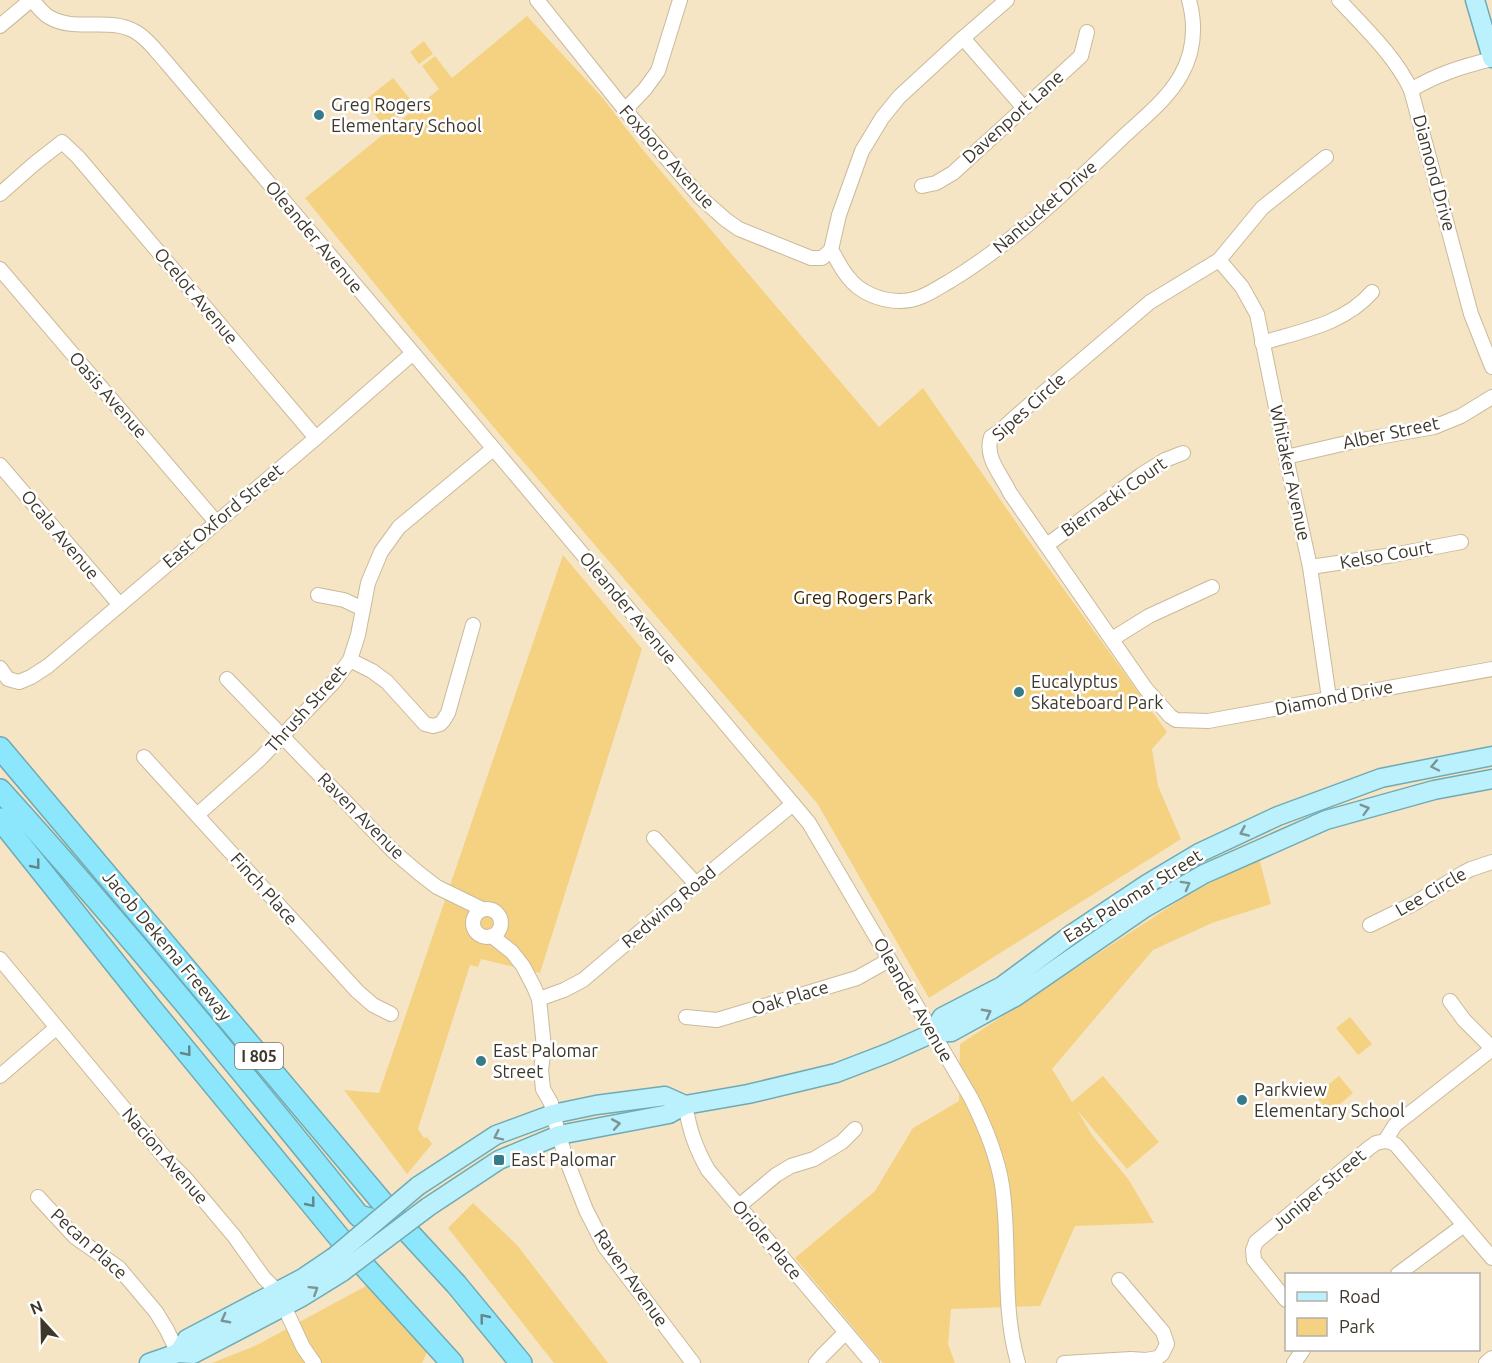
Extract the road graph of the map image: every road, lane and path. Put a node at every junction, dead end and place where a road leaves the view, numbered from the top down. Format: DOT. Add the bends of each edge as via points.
graph roads {
  1 [pos="31,0"];
  2 [pos="537,0"];
  3 [pos="680,0"];
  4 [pos="1007,0"];
  5 [pos="1189,0"];
  6 [pos="1339,0"];
  7 [pos="1476,0"];
  8 [pos="0,26"];
  9 [pos="1087,32"];
  10 [pos="963,38"];
  11 [pos="1492,58"];
  12 [pos="1412,90"];
  13 [pos="1024,108"];
  14 [pos="625,110"];
  15 [pos="1326,157"];
  16 [pos="922,186"];
  17 [pos="0,194"];
  18 [pos="831,250"];
  19 [pos="1219,260"];
  20 [pos="0,269"];
  21 [pos="1372,292"];
  22 [pos="1262,343"];
  23 [pos="413,353"];
  24 [pos="1492,367"];
  25 [pos="1492,397"];
  26 [pos="316,438"];
  27 [pos="493,449"];
  28 [pos="1183,453"];
  29 [pos="1286,457"];
  30 [pos="0,465"];
  31 [pos="216,522"];
  32 [pos="1461,542"];
  33 [pos="1047,545"];
  34 [pos="1310,567"];
  35 [pos="1212,587"];
  36 [pos="318,595"];
  37 [pos="120,605"];
  38 [pos="363,609"];
  39 [pos="474,625"];
  40 [pos="1112,639"];
  41 [pos="350,660"];
  42 [pos="0,668"];
  43 [pos="1492,669"];
  44 [pos="226,679"];
  45 [pos="1329,698"];
  46 [pos="1176,720"];
  47 [pos="282,737"];
  48 [pos="0,748"];
  49 [pos="1492,756"];
  50 [pos="144,757"];
  51 [pos="0,763"];
  52 [pos="1492,769"];
  53 [pos="1492,779"];
  54 [pos="1470,784"];
  55 [pos="0,790"];
  56 [pos="793,804"];
  57 [pos="197,815"];
  58 [pos="0,819"];
  59 [pos="654,838"];
  60 [pos="1217,844"];
  61 [pos="1492,862"];
  62 [pos="1207,873"];
  63 [pos="696,884"];
  64 [pos="444,891"];
  65 [pos="482,909"];
  66 [pos="473,921"];
  67 [pos="501,924"];
  68 [pos="1370,925"];
  69 [pos="492,936"];
  70 [pos="512,952"];
  71 [pos="0,959"];
  72 [pos="889,960"];
  73 [pos="539,999"];
  74 [pos="1450,1001"];
  75 [pos="391,1014"];
  76 [pos="686,1017"];
  77 [pos="56,1028"];
  78 [pos="933,1033"];
  79 [pos="1492,1049"];
  80 [pos="0,1076"];
  81 [pos="685,1105"];
  82 [pos="283,1111"];
  83 [pos="553,1114"];
  84 [pos="855,1129"];
  85 [pos="559,1135"];
  86 [pos="1385,1141"];
  87 [pos="38,1197"];
  88 [pos="739,1206"];
  89 [pos="1464,1225"];
  90 [pos="377,1227"];
  91 [pos="1492,1258"];
  92 [pos="1401,1273"];
  93 [pos="1119,1280"];
  94 [pos="1285,1298"];
  95 [pos="280,1299"];
  96 [pos="845,1333"];
  97 [pos="178,1353"];
  98 [pos="1492,1358"];
  99 [pos="148,1363"];
  100 [pos="314,1363"];
  101 [pos="452,1363"];
  102 [pos="521,1363"];
  103 [pos="693,1363"];
  104 [pos="816,1363"];
  105 [pos="872,1363"];
  106 [pos="1018,1363"];
  107 [pos="1064,1363"];
  108 [pos="1486,1363"];
  1 -- 8 [label="street"];
  1 -- 23 [label="street, Oleander Avenue" via="48,16 64,23 114,24 144,38"];
  2 -- 14 [label="street, Foxboro Avenue"];
  3 -- 14 [label="street" via="658,71"];
  4 -- 10 [label="street"];
  5 -- 18 [label="street, Nantucket Drive" via="1193,19 1190,52 1170,92 1034,220 978,264 921,298 893,301 875,297 853,283"];
  6 -- 12 [label="street, Diamond Drive" via="1382,47"];
  7 -- 11 [label="main road"];
  9 -- 13 [label="street, Davenport Lane" via="1081,56"];
  10 -- 13 [label="street"];
  10 -- 18 [label="street" via="882,118 862,151"];
  11 -- 12 [label="street" via="1458,68"];
  12 -- 24 [label="street, Diamond Drive" via="1471,314"];
  13 -- 16 [label="street, Davenport Lane" via="953,172 936,183"];
  14 -- 18 [label="street, Foxboro Avenue" via="700,197 739,229 811,258 822,258"];
  15 -- 19 [label="street, Sipes Circle" via="1262,208"];
  17 -- 26 [label="street, Ocelot Avenue" via="63,142"];
  19 -- 22 [label="street, Whitaker Avenue" via="1242,287 1257,314"];
  19 -- 33 [label="street, Sipes Circle" via="1150,302 991,437 990,458"];
  20 -- 31 [label="street, Oasis Avenue"];
  21 -- 22 [label="street" via="1363,303 1331,322"];
  22 -- 29 [label="street, Whitaker Avenue"];
  23 -- 26 [label="street, East Oxford Street"];
  23 -- 27 [label="street, Oleander Avenue"];
  25 -- 29 [label="street, Alber Street" via="1434,427"];
  26 -- 31 [label="street, East Oxford Street"];
  27 -- 38 [label="street, Thrush Street" via="399,527 381,552 368,583"];
  27 -- 56 [label="street, Oleander Avenue"];
  28 -- 33 [label="street, Biernacki Court" via="1141,475"];
  29 -- 34 [label="street, Whitaker Avenue"];
  30 -- 37 [label="street, Ocala Avenue"];
  31 -- 37 [label="street, East Oxford Street"];
  32 -- 34 [label="street, Kelso Court"];
  33 -- 40 [label="street, Sipes Circle"];
  34 -- 45 [label="street, Whitaker Avenue"];
  35 -- 40 [label="street" via="1149,616"];
  36 -- 38 [label="street"];
  37 -- 42 [label="street, East Oxford Street" via="31,677 20,682 8,679"];
  38 -- 41 [label="street, Thrush Street"];
  39 -- 41 [label="street" via="448,713 436,725 425,724 387,682"];
  40 -- 46 [label="street, Sipes Circle" via="1146,689"];
  41 -- 47 [label="street, Thrush Street"];
  43 -- 45 [label="street, Diamond Drive"];
  44 -- 47 [label="street, Raven Avenue"];
  45 -- 46 [label="street, Diamond Drive" via="1208,721"];
  47 -- 57 [label="street, Thrush Street"];
  47 -- 64 [label="street, Raven Avenue" via="393,851"];
  102 -- 48 [label="highway, Jacob Dekema Freeway / I 805, one-way"];
  49 -- 60 [label="main road, East Palomar Street, one-way" via="1381,778 1278,816"];
  50 -- 57 [label="street, Finch Place"];
  51 -- 82 [label="highway"];
  52 -- 54 [label="main road"];
  53 -- 54 [label="main road, East Palomar Street"];
  62 -- 54 [label="main road, East Palomar Street, one-way" via="1326,820"];
  55 -- 82 [label="highway"];
  56 -- 63 [label="street, Redwing Road"];
  56 -- 72 [label="street, Oleander Avenue" via="809,823"];
  57 -- 75 [label="street, Finch Place" via="357,991"];
  58 -- 101 [label="highway, I 805, one-way" via="347,1247"];
  59 -- 63 [label="street"];
  60 -- 62 [label="main road"];
  60 -- 78 [label="main road, East Palomar Street" via="1071,934 1002,986 942,1017"];
  61 -- 68 [label="street, Lee Circle" via="1463,873"];
  78 -- 62 [label="main road, East Palomar Street, one-way" via="951,1032 1015,997 1143,909"];
  63 -- 73 [label="street, Redwing Road" via="583,980"];
  64 -- 65 [label="street, Raven Avenue"];
  64 -- 66 [label="street, Raven Avenue"];
  65 -- 66 [label="street"];
  65 -- 67 [label="street" via="496,911"];
  66 -- 69 [label="street" via="479,935"];
  67 -- 69 [label="street"];
  67 -- 70 [label="street, Raven Avenue"];
  69 -- 70 [label="street, Raven Avenue"];
  70 -- 73 [label="street, Raven Avenue"];
  71 -- 77 [label="street, Nacion Avenue"];
  72 -- 76 [label="street, Oak Place" via="857,978 717,1020"];
  72 -- 78 [label="street, Oleander Avenue"];
  73 -- 83 [label="street, Raven Avenue" via="543,1089"];
  74 -- 79 [label="street"];
  77 -- 80 [label="street"];
  77 -- 95 [label="street, Nacion Avenue" via="234,1236"];
  78 -- 81 [label="main road, East Palomar Street" via="836,1073"];
  78 -- 106 [label="street, Oleander Avenue" via="982,1119 996,1155 1002,1186 1010,1328"];
  79 -- 86 [label="street, Juniper Street" via="1395,1125"];
  81 -- 83 [label="main road, East Palomar Street" via="665,1096"];
  85 -- 81 [label="main road, East Palomar Street, one-way" via="669,1114"];
  81 -- 88 [label="street, Oriole Place" via="698,1153"];
  82 -- 90 [label="highway" via="370,1206"];
  83 -- 85 [label="street, Raven Avenue"];
  83 -- 90 [label="main road, East Palomar Street, one-way, bridge" via="496,1135 418,1186"];
  84 -- 88 [label="street" via="814,1159 776,1175"];
  85 -- 90 [label="main road, East Palomar Street, bridge" via="499,1160 428,1207"];
  85 -- 103 [label="street, Raven Avenue" via="586,1210 605,1247"];
  86 -- 89 [label="street" via="1396,1145"];
  86 -- 94 [label="street, Juniper Street" via="1369,1148 1256,1242 1252,1250 1254,1260"];
  87 -- 97 [label="street, Pecan Place" via="76,1237 119,1268 156,1312"];
  88 -- 96 [label="street, Oriole Place"];
  89 -- 91 [label="street"];
  89 -- 92 [label="street"];
  90 -- 95 [label="main road, East Palomar Street, bridge" via="300,1298"];
  93 -- 107 [label="street" via="1163,1332 1167,1344 1162,1354 1146,1360"];
  95 -- 97 [label="main road, East Palomar Street" via="193,1354"];
  95 -- 100 [label="street, Nacion Avenue"];
  96 -- 104 [label="street"];
  96 -- 105 [label="street, Oriole Place"];
  97 -- 99 [label="main road, East Palomar Street"];
  98 -- 108 [label="street"];
}
